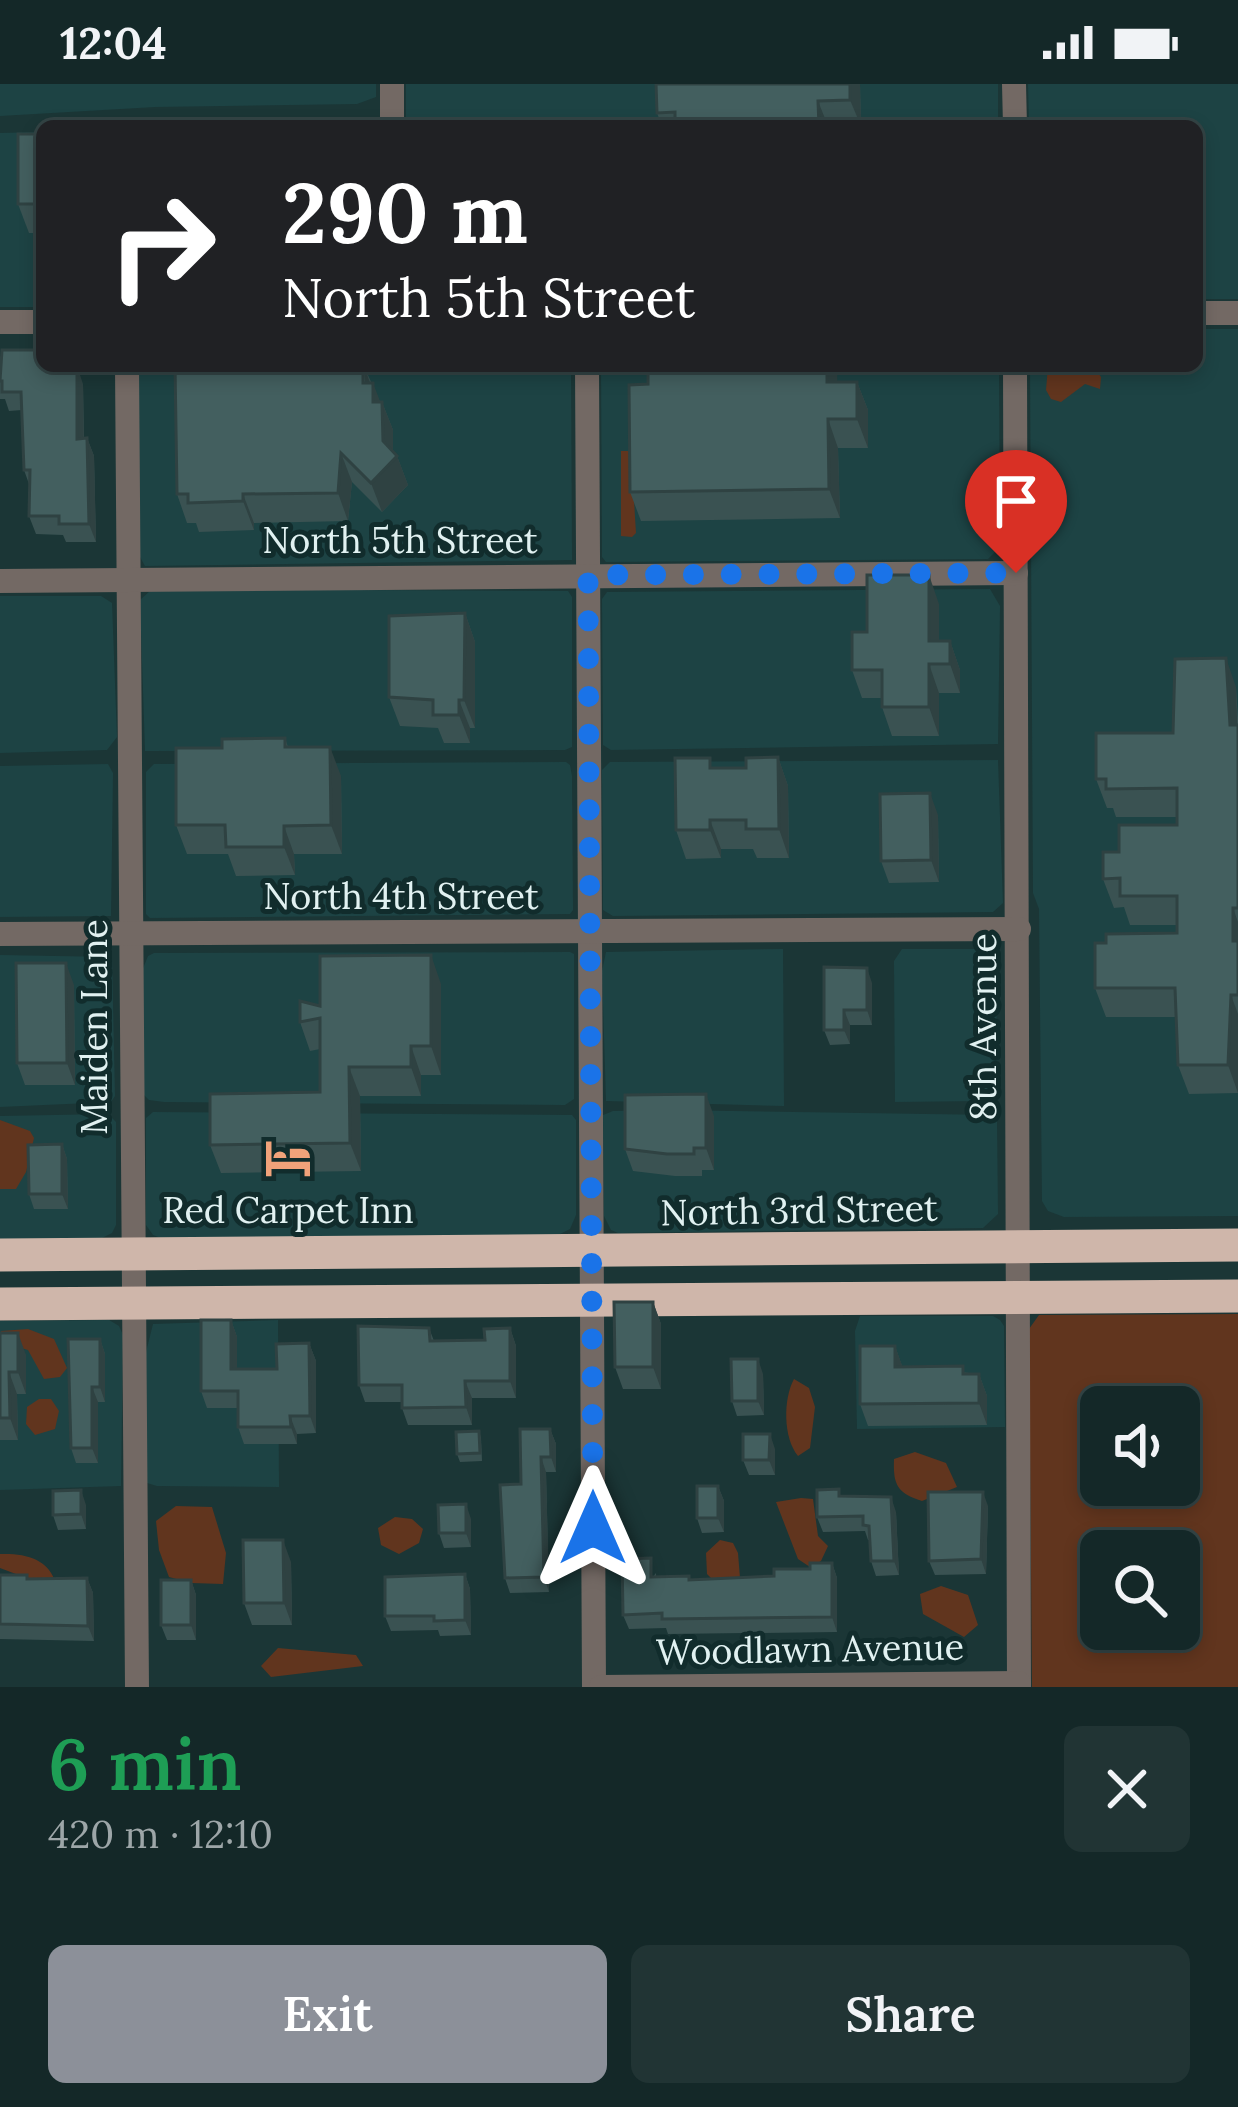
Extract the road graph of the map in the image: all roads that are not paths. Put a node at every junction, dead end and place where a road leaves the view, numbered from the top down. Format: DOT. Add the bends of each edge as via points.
graph roads {
  1 [pos="392,84"];
  2 [pos="1014,84"];
  3 [pos="392,120"];
  4 [pos="1015,120"];
  5 [pos="1238,313"];
  6 [pos="1203,314"];
  7 [pos="0,322"];
  8 [pos="36,322"];
  9 [pos="127,372"];
  10 [pos="587,372"];
  11 [pos="1016,372"];
  12 [pos="1016,573"];
  13 [pos="588,575"];
  14 [pos="129,579"];
  15 [pos="0,581"];
  16 [pos="1019,928"];
  17 [pos="590,931"];
  18 [pos="130,933"];
  19 [pos="0,934"];
  20 [pos="1238,1245"];
  21 [pos="1020,1247"];
  22 [pos="591,1251"];
  23 [pos="132,1254"];
  24 [pos="0,1255"];
  25 [pos="1238,1296"];
  26 [pos="1018,1297"];
  27 [pos="591,1300"];
  28 [pos="134,1303"];
  29 [pos="0,1304"];
  30 [pos="1019,1685"];
  31 [pos="137,1687"];
  32 [pos="598,1687"];
  1 -- 3 [label="street"];
  2 -- 4 [label="street"];
  5 -- 6 [label="street"];
  7 -- 8 [label="street"];
  9 -- 14 [label="street, Maiden Lane"];
  10 -- 13 [label="street"];
  11 -- 12 [label="street, 8th Avenue"];
  12 -- 13 [label="street, North 5th Street"];
  12 -- 16 [label="street, 8th Avenue"];
  13 -- 14 [label="street, North 5th Street"];
  13 -- 17 [label="street"];
  14 -- 15 [label="street, North 5th Street"];
  14 -- 18 [label="street, Maiden Lane"];
  16 -- 17 [label="street, North 4th Street"];
  16 -- 21 [label="street, 8th Avenue"];
  17 -- 18 [label="street, North 4th Street"];
  17 -- 22 [label="street"];
  18 -- 19 [label="street, North 4th Street"];
  18 -- 23 [label="street, Maiden Lane"];
  20 -- 21 [label="highway, North 3rd Street"];
  21 -- 22 [label="highway, North 3rd Street"];
  21 -- 26 [label="street, 8th Avenue"];
  22 -- 23 [label="highway, North 3rd Street"];
  22 -- 27 [label="street"];
  23 -- 24 [label="highway, North 3rd Street"];
  23 -- 28 [label="street, Maiden Lane"];
  25 -- 26 [label="highway"];
  26 -- 27 [label="highway"];
  26 -- 30 [label="street, 8th Avenue"];
  27 -- 28 [label="highway"];
  27 -- 32 [label="street"];
  28 -- 29 [label="highway"];
  28 -- 31 [label="street, Maiden Lane"];
  30 -- 32 [label="street, Woodlawn Avenue"];
}
